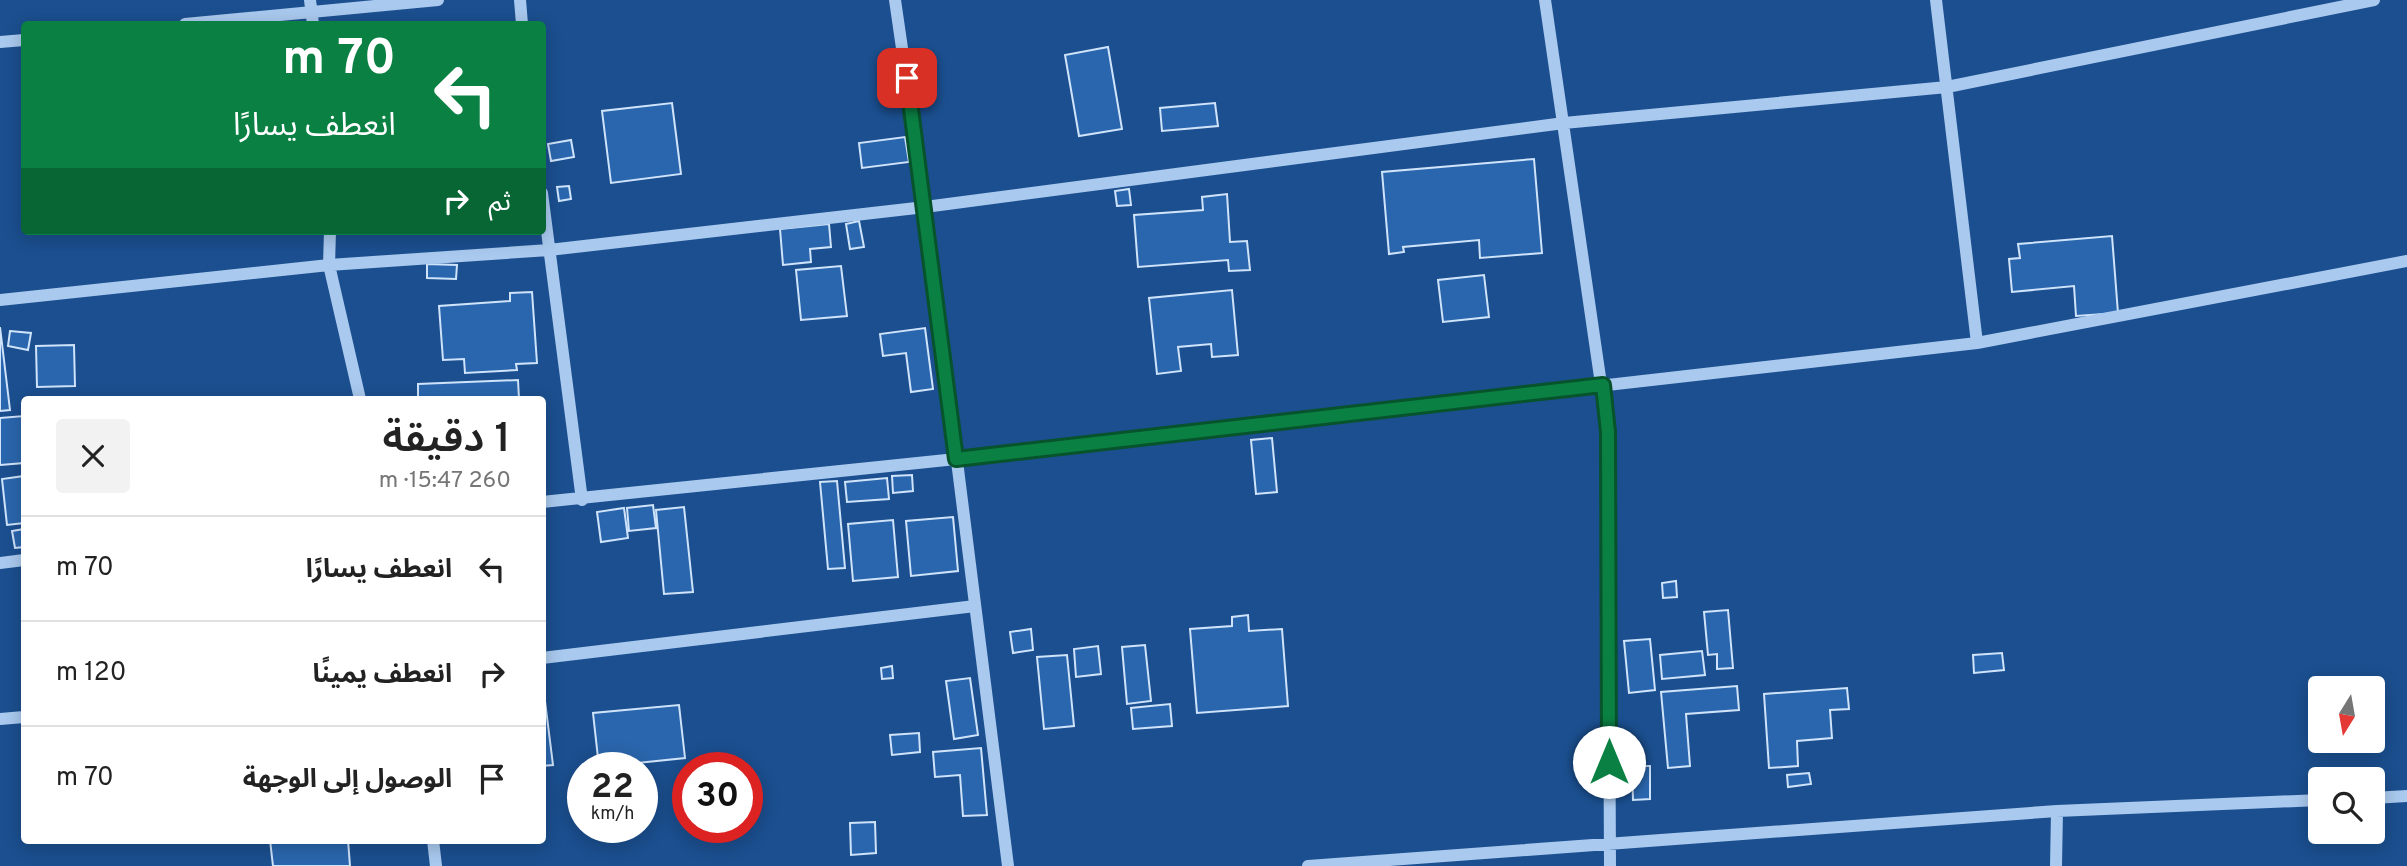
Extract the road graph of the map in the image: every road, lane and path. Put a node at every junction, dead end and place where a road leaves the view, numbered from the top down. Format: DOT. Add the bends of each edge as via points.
graph roads {
  1 [pos="438,0"];
  2 [pos="520,0"];
  3 [pos="895,0"];
  4 [pos="1545,0"];
  5 [pos="1936,0"];
  6 [pos="2374,0"];
  7 [pos="312,12"];
  8 [pos="217,21"];
  9 [pos="523,21"];
  10 [pos="21,40"];
  11 [pos="0,43"];
  12 [pos="1947,88"];
  13 [pos="1564,123"];
  14 [pos="925,207"];
  15 [pos="546,226"];
  16 [pos="330,235"];
  17 [pos="549,250"];
  18 [pos="2407,261"];
  19 [pos="329,265"];
  20 [pos="0,300"];
  21 [pos="1977,343"];
  22 [pos="1603,385"];
  23 [pos="359,396"];
  24 [pos="956,459"];
  25 [pos="582,500"];
  26 [pos="546,502"];
  27 [pos="21,560"];
  28 [pos="0,563"];
  29 [pos="975,606"];
  30 [pos="546,658"];
  31 [pos="21,717"];
  32 [pos="0,719"];
  33 [pos="2407,796"];
  34 [pos="2385,797"];
  35 [pos="2308,801"];
  36 [pos="2057,811"];
  37 [pos="433,844"];
  38 [pos="1610,846"];
  39 [pos="436,866"];
  40 [pos="1008,866"];
  41 [pos="1308,866"];
  42 [pos="1610,866"];
  43 [pos="2056,866"];
  1 -- 7 [label="street"];
  2 -- 9 [label="street"];
  3 -- 14 [label="street"];
  4 -- 13 [label="street"];
  5 -- 12 [label="street"];
  6 -- 12 [label="street"];
  7 -- 8 [label="street"];
  10 -- 11 [label="street"];
  12 -- 13 [label="street"];
  12 -- 21 [label="street"];
  13 -- 14 [label="street"];
  13 -- 22 [label="street"];
  14 -- 17 [label="street"];
  14 -- 24 [label="street"];
  15 -- 17 [label="street"];
  16 -- 19 [label="street"];
  17 -- 19 [label="street"];
  17 -- 25 [label="street"];
  18 -- 21 [label="street"];
  19 -- 20 [label="street"];
  19 -- 23 [label="street"];
  21 -- 22 [label="street"];
  22 -- 24 [label="street"];
  22 -- 38 [label="street" via="1608,432"];
  24 -- 25 [label="street"];
  24 -- 29 [label="street"];
  25 -- 26 [label="street"];
  27 -- 28 [label="street"];
  29 -- 30 [label="street"];
  29 -- 40 [label="street"];
  31 -- 32 [label="street"];
  33 -- 34 [label="street"];
  35 -- 36 [label="street"];
  36 -- 38 [label="street"];
  36 -- 43 [label="street"];
  37 -- 39 [label="street"];
  38 -- 41 [label="street"];
  38 -- 42 [label="street"];
}
